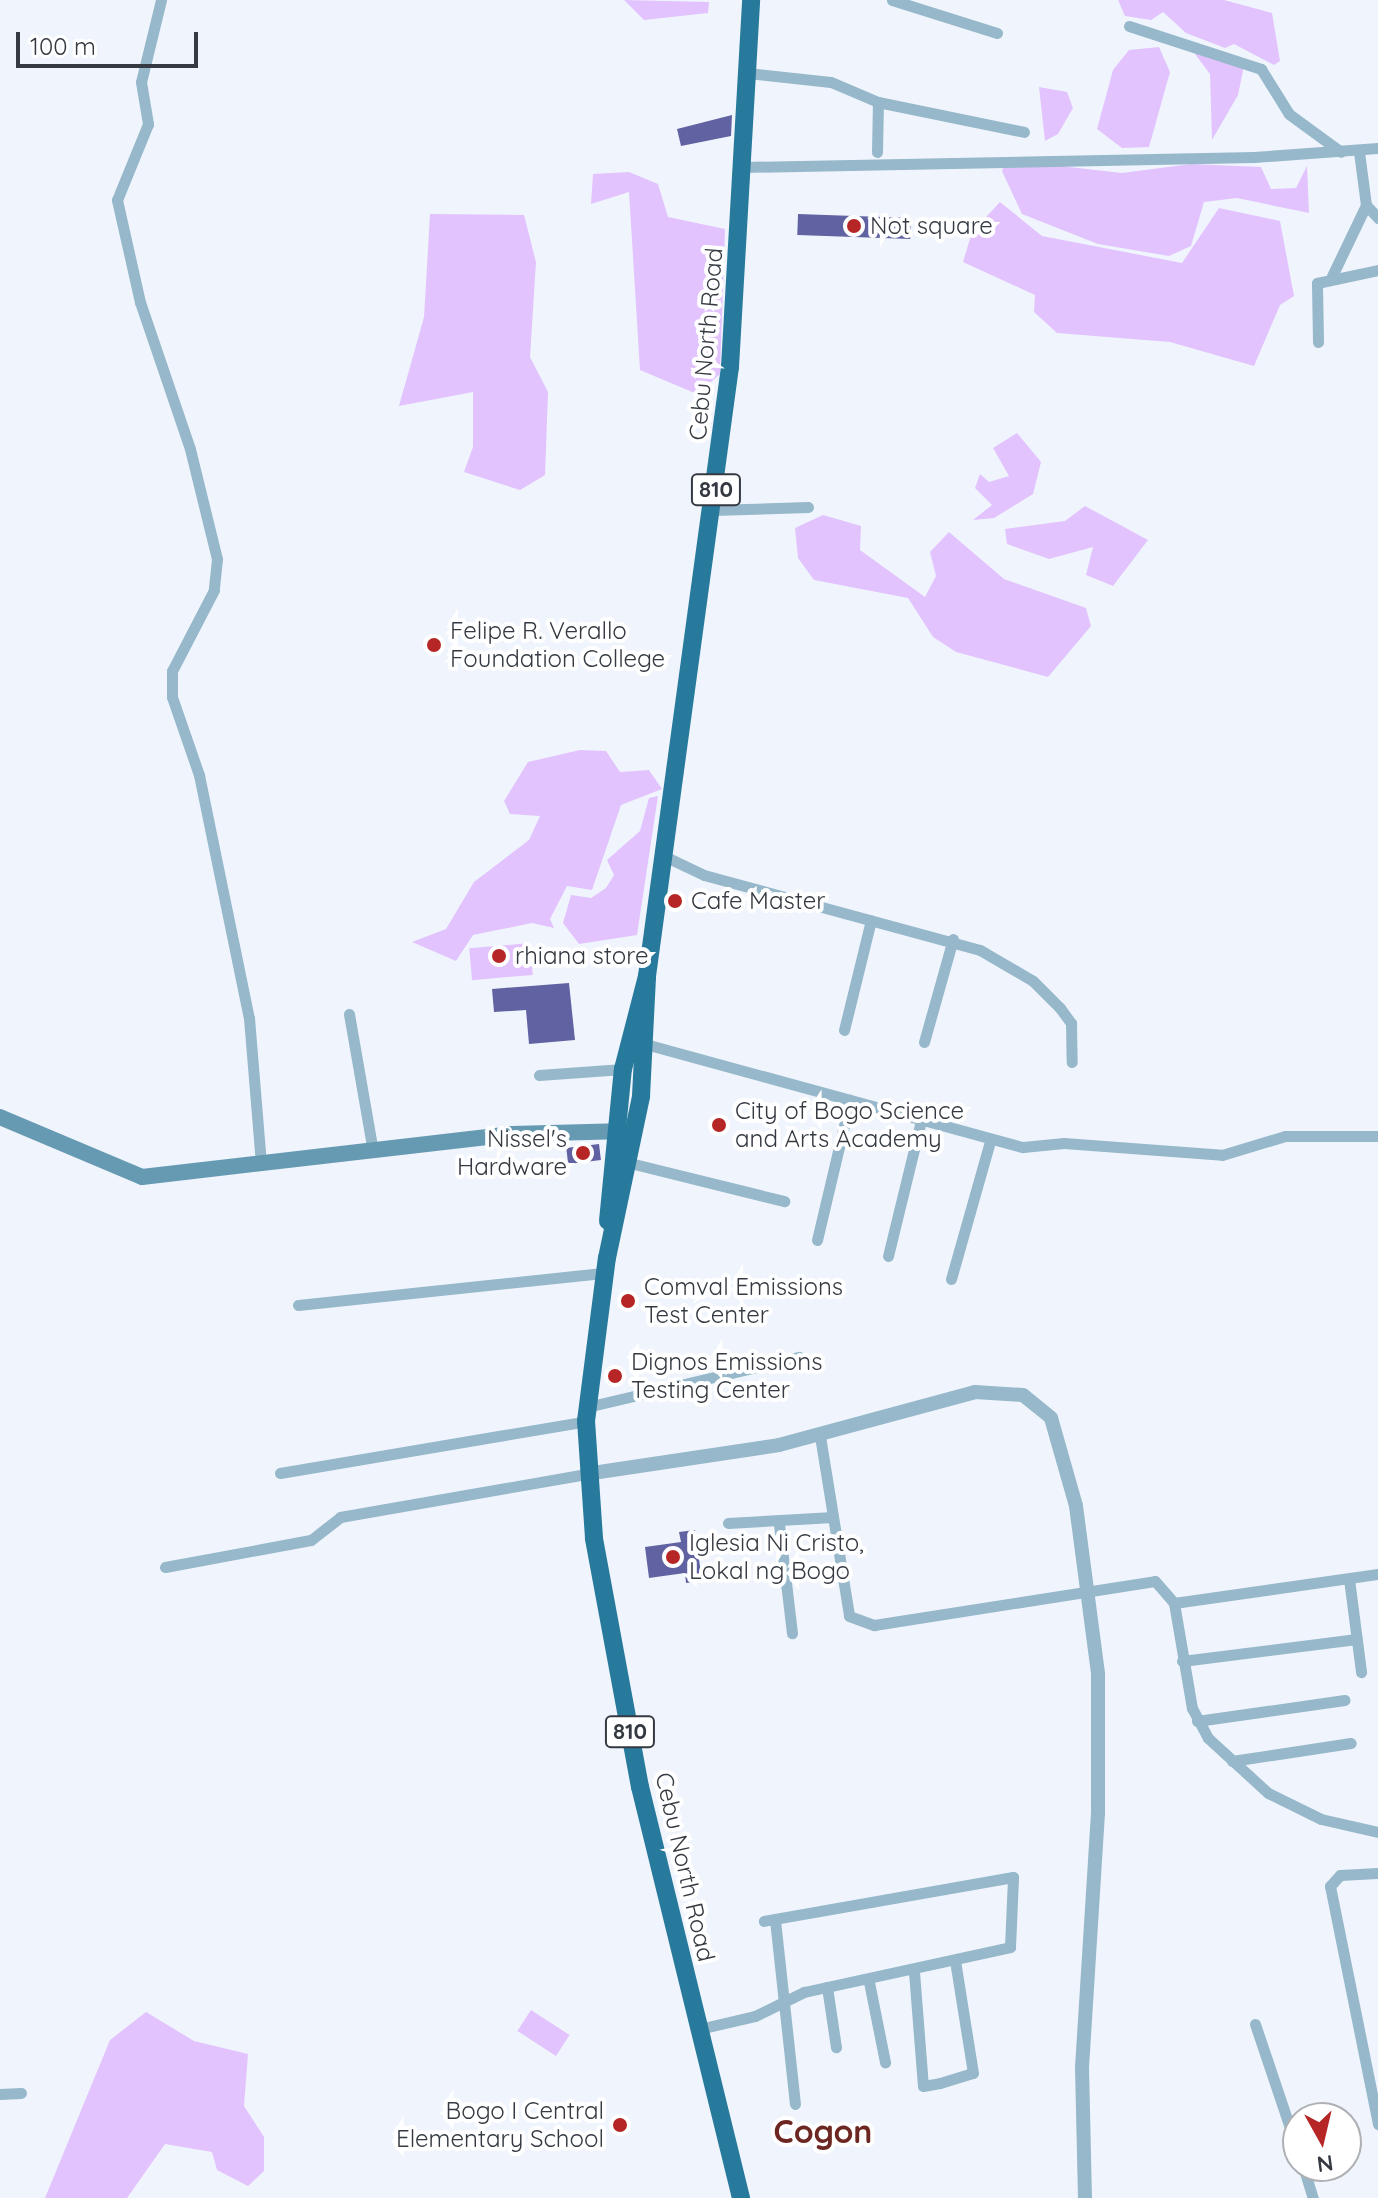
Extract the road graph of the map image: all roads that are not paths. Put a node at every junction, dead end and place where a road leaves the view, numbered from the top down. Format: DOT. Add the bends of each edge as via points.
graph roads {
  1 [pos="161,0"];
  2 [pos="751,0"];
  3 [pos="892,0"];
  4 [pos="1129,26"];
  5 [pos="997,33"];
  6 [pos="748,73"];
  7 [pos="878,102"];
  8 [pos="1024,132"];
  9 [pos="1378,148"];
  10 [pos="877,152"];
  11 [pos="1341,152"];
  12 [pos="1359,152"];
  13 [pos="744,167"];
  14 [pos="1366,205"];
  15 [pos="1378,218"];
  16 [pos="1378,270"];
  17 [pos="1332,276"];
  18 [pos="1318,342"];
  19 [pos="808,507"];
  20 [pos="713,510"];
  21 [pos="664,856"];
  22 [pos="871,920"];
  23 [pos="953,939"];
  24 [pos="349,1014"];
  25 [pos="844,1030"];
  26 [pos="638,1042"];
  27 [pos="924,1042"];
  28 [pos="1072,1062"];
  29 [pos="623,1069"];
  30 [pos="539,1075"];
  31 [pos="850,1100"];
  32 [pos="618,1102"];
  33 [pos="640,1107"];
  34 [pos="0,1117"];
  35 [pos="921,1121"];
  36 [pos="614,1129"];
  37 [pos="636,1133"];
  38 [pos="1378,1136"];
  39 [pos="990,1141"];
  40 [pos="373,1151"];
  41 [pos="261,1163"];
  42 [pos="630,1163"];
  43 [pos="784,1201"];
  44 [pos="817,1240"];
  45 [pos="888,1256"];
  46 [pos="606,1266"];
  47 [pos="951,1279"];
  48 [pos="298,1305"];
  49 [pos="799,1357"];
  50 [pos="587,1414"];
  51 [pos="820,1436"];
  52 [pos="280,1473"];
  53 [pos="586,1474"];
  54 [pos="833,1517"];
  55 [pos="728,1523"];
  56 [pos="779,1524"];
  57 [pos="165,1567"];
  58 [pos="1378,1574"];
  59 [pos="1349,1579"];
  60 [pos="1089,1587"];
  61 [pos="1174,1603"];
  62 [pos="792,1633"];
  63 [pos="1357,1639"];
  64 [pos="1182,1661"];
  65 [pos="1361,1672"];
  66 [pos="1345,1700"];
  67 [pos="1197,1721"];
  68 [pos="1351,1743"];
  69 [pos="1232,1761"];
  70 [pos="1378,1832"];
  71 [pos="1378,1873"];
  72 [pos="955,1961"];
  73 [pos="914,1972"];
  74 [pos="869,1982"];
  75 [pos="827,1987"];
  76 [pos="780,2002"];
  77 [pos="1255,2024"];
  78 [pos="699,2029"];
  79 [pos="836,2047"];
  80 [pos="885,2062"];
  81 [pos="21,2093"];
  82 [pos="0,2094"];
  83 [pos="795,2104"];
  84 [pos="1282,2104"];
  85 [pos="1378,2124"];
  86 [pos="741,2198"];
  87 [pos="1085,2198"];
  1 -- 41 [label="street" via="141,82 148,124 117,200 217,559 214,590 172,671 172,697 199,775 249,1018"];
  2 -- 6 [label="highway, Cebu North Road / 810"];
  3 -- 5 [label="street"];
  4 -- 11 [label="street" via="1261,69 1289,114"];
  6 -- 7 [label="street" via="831,82"];
  6 -- 13 [label="highway, Cebu North Road / 810"];
  7 -- 8 [label="street"];
  7 -- 10 [label="street"];
  9 -- 12 [label="street"];
  11 -- 12 [label="street"];
  11 -- 13 [label="street"];
  12 -- 14 [label="street"];
  13 -- 20 [label="highway, Cebu North Road / 810"];
  14 -- 15 [label="street"];
  14 -- 17 [label="street"];
  16 -- 17 [label="street"];
  17 -- 18 [label="street" via="1315,288"];
  19 -- 20 [label="street"];
  20 -- 21 [label="highway, Cebu North Road / 810"];
  21 -- 22 [label="street" via="704,875"];
  21 -- 26 [label="highway, Cebu North Road / 810"];
  22 -- 23 [label="street"];
  22 -- 25 [label="street"];
  23 -- 27 [label="street"];
  23 -- 28 [label="street" via="1033,981 1060,1008 1071,1023"];
  24 -- 40 [label="street"];
  26 -- 29 [label="highway, Cebu North Road / 810"];
  26 -- 31 [label="street"];
  26 -- 33 [label="highway, Cebu North Road / 810"];
  29 -- 30 [label="street"];
  29 -- 32 [label="highway, Cebu North Road / 810"];
  31 -- 35 [label="street"];
  31 -- 44 [label="street"];
  32 -- 33 [label="highway"];
  32 -- 36 [label="highway, Cebu North Road / 810"];
  33 -- 37 [label="highway, Cebu North Road / 810"];
  34 -- 41 [label="main road" via="142,1177"];
  35 -- 39 [label="street"];
  35 -- 45 [label="street"];
  36 -- 37 [label="main road"];
  36 -- 40 [label="main road"];
  36 -- 46 [label="highway, Cebu North Road / 810"];
  37 -- 42 [label="highway, Cebu North Road / 810"];
  38 -- 39 [label="street" via="1285,1136 1222,1155"];
  39 -- 47 [label="street"];
  40 -- 41 [label="main road"];
  42 -- 43 [label="street"];
  42 -- 46 [label="highway, Cebu North Road / 810"];
  46 -- 48 [label="street"];
  46 -- 50 [label="highway, Cebu North Road / 810"];
  49 -- 50 [label="street"];
  50 -- 52 [label="street"];
  50 -- 53 [label="highway, Cebu North Road / 810"];
  51 -- 53 [label="street"];
  51 -- 54 [label="street"];
  51 -- 60 [label="street" via="942,1397 1023,1395 1051,1418 1060,1440"];
  53 -- 57 [label="street" via="340,1517 311,1540"];
  53 -- 78 [label="highway, Cebu North Road / 810" via="640,1787"];
  54 -- 56 [label="street"];
  54 -- 60 [label="street" via="849,1616 860,1623"];
  55 -- 56 [label="street"];
  56 -- 62 [label="street"];
  58 -- 59 [label="street"];
  59 -- 61 [label="street"];
  59 -- 63 [label="street"];
  60 -- 61 [label="street" via="1155,1581"];
  60 -- 87 [label="street" via="1098,1743 1082,2067"];
  61 -- 64 [label="street"];
  63 -- 64 [label="street"];
  63 -- 65 [label="street"];
  64 -- 67 [label="street"];
  66 -- 67 [label="street"];
  67 -- 69 [label="street"];
  68 -- 69 [label="street"];
  69 -- 70 [label="street" via="1268,1793 1321,1819"];
  71 -- 85 [label="street" via="1340,1875 1330,1886"];
  72 -- 73 [label="street"];
  72 -- 73 [label="street" via="973,2073 923,2086"];
  72 -- 76 [label="street" via="1010,1947 1013,1877 769,1920"];
  73 -- 74 [label="street"];
  74 -- 75 [label="street"];
  74 -- 80 [label="street"];
  75 -- 76 [label="street"];
  75 -- 79 [label="street"];
  76 -- 78 [label="street" via="755,2016"];
  76 -- 83 [label="street"];
  77 -- 84 [label="street"];
  78 -- 86 [label="highway, Cebu North Road / 810"];
  81 -- 82 [label="street"];
}
